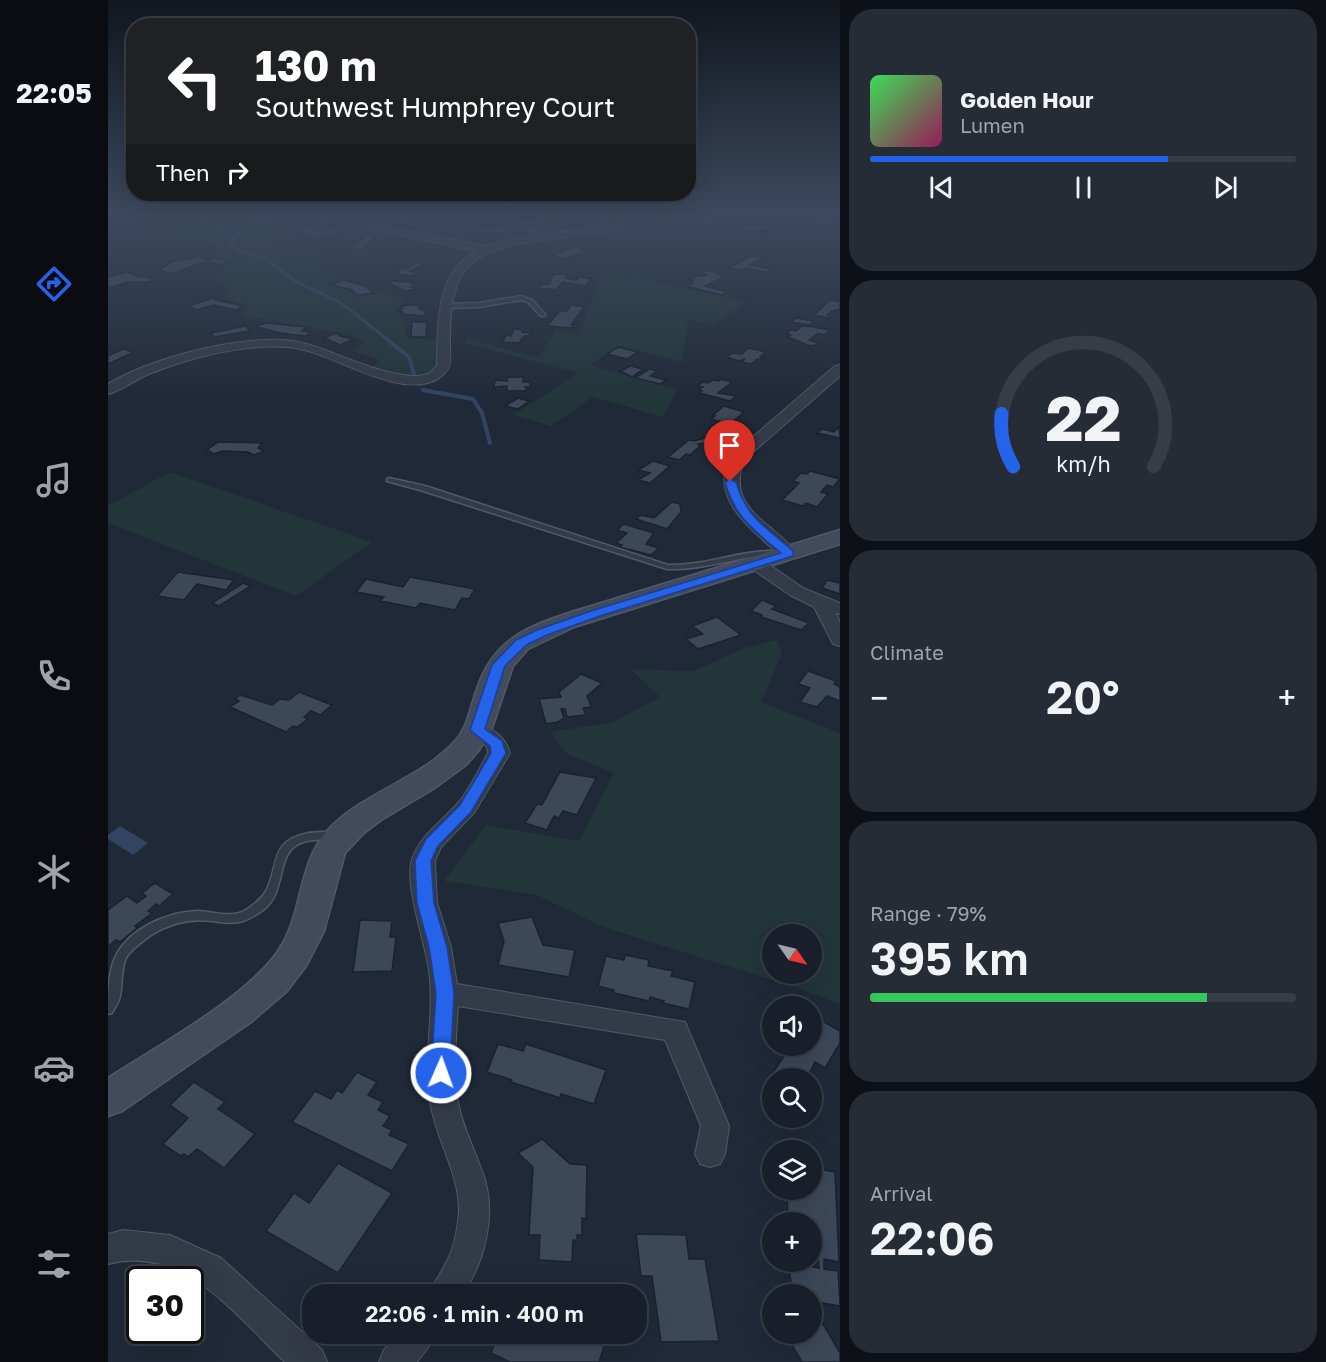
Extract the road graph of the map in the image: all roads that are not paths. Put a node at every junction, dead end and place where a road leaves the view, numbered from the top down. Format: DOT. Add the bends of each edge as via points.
graph roads {
  1 [pos="455,276"];
  2 [pos="445,306"];
  3 [pos="543,315"];
  4 [pos="840,369"];
  5 [pos="115,379"];
  6 [pos="108,390"];
  7 [pos="388,480"];
  8 [pos="840,537"];
  9 [pos="789,554"];
  10 [pos="758,565"];
  11 [pos="822,604"];
  12 [pos="840,609"];
  13 [pos="840,640"];
  14 [pos="477,730"];
  15 [pos="341,835"];
  16 [pos="445,993"];
  17 [pos="108,1009"];
  18 [pos="108,1099"];
  19 [pos="710,1154"];
  20 [pos="108,1249"];
  21 [pos="452,1284"];
  22 [pos="410,1344"];
  23 [pos="310,1362"];
  24 [pos="396,1362"];
  1 -- 2 [label="street"];
  2 -- 3 [label="lane" via="521,298 530,301"];
  2 -- 5 [label="street" via="443,366 432,378 393,378 316,349 283,343 211,354"];
  4 -- 9 [label="street" via="732,466 730,482 744,515"];
  5 -- 6 [label="street"];
  7 -- 9 [label="lane" via="667,567 687,568 754,552"];
  8 -- 9 [label="main road"];
  9 -- 10 [label="main road"];
  10 -- 11 [label="street" via="792,591"];
  10 -- 14 [label="main road" via="596,613 530,637 498,665"];
  11 -- 12 [label="street"];
  11 -- 13 [label="street"];
  14 -- 15 [label="main road" via="455,758 428,780"];
  14 -- 16 [label="street" via="496,744 499,753 466,808 431,843 423,861 425,903 438,947"];
  15 -- 17 [label="lane" via="290,843 282,852 270,896 245,916 228,919 181,915 138,938 112,968 113,996"];
  15 -- 18 [label="main road" via="322,867 312,916 303,938 279,977 235,1014"];
  16 -- 19 [label="street" via="675,1030 715,1126"];
  16 -- 21 [label="street" via="441,1073 444,1101 450,1130 470,1181 474,1210 470,1240"];
  20 -- 23 [label="street" via="138,1245 170,1250 210,1269"];
  22 -- 24 [label="street"];
}
